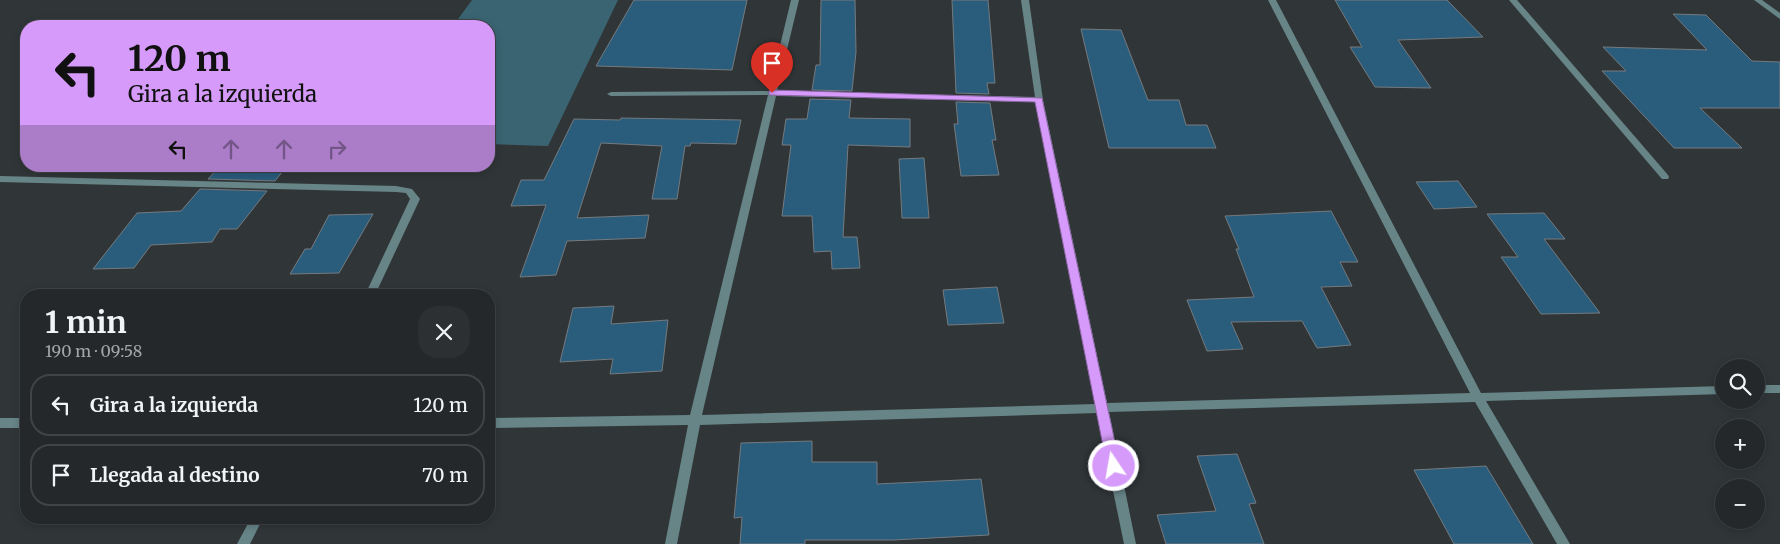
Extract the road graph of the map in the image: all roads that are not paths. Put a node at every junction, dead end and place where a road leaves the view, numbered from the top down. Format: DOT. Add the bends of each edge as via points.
graph roads {
  1 [pos="795,0"];
  2 [pos="1025,0"];
  3 [pos="1272,0"];
  4 [pos="1513,0"];
  5 [pos="1758,0"];
  6 [pos="1780,17"];
  7 [pos="772,93"];
  8 [pos="611,94"];
  9 [pos="1039,100"];
  10 [pos="1665,177"];
  11 [pos="0,180"];
  12 [pos="373,289"];
  13 [pos="1780,388"];
  14 [pos="1765,389"];
  15 [pos="1715,390"];
  16 [pos="1478,397"];
  17 [pos="1101,408"];
  18 [pos="695,420"];
  19 [pos="0,423"];
  20 [pos="20,423"];
  21 [pos="495,423"];
  22 [pos="255,524"];
  23 [pos="243,544"];
  24 [pos="672,544"];
  25 [pos="1130,544"];
  26 [pos="1564,544"];
  1 -- 7 [label="street"];
  2 -- 9 [label="street"];
  3 -- 16 [label="street"];
  4 -- 10 [label="street"];
  5 -- 6 [label="street"];
  7 -- 8 [label="street"];
  7 -- 9 [label="street"];
  7 -- 18 [label="street"];
  9 -- 17 [label="street"];
  11 -- 12 [label="street" via="409,191 415,199"];
  13 -- 14 [label="street"];
  15 -- 16 [label="street"];
  16 -- 17 [label="street"];
  16 -- 26 [label="street"];
  17 -- 18 [label="street"];
  17 -- 25 [label="street"];
  18 -- 21 [label="street"];
  18 -- 24 [label="street"];
  19 -- 20 [label="street"];
  22 -- 23 [label="street"];
}
